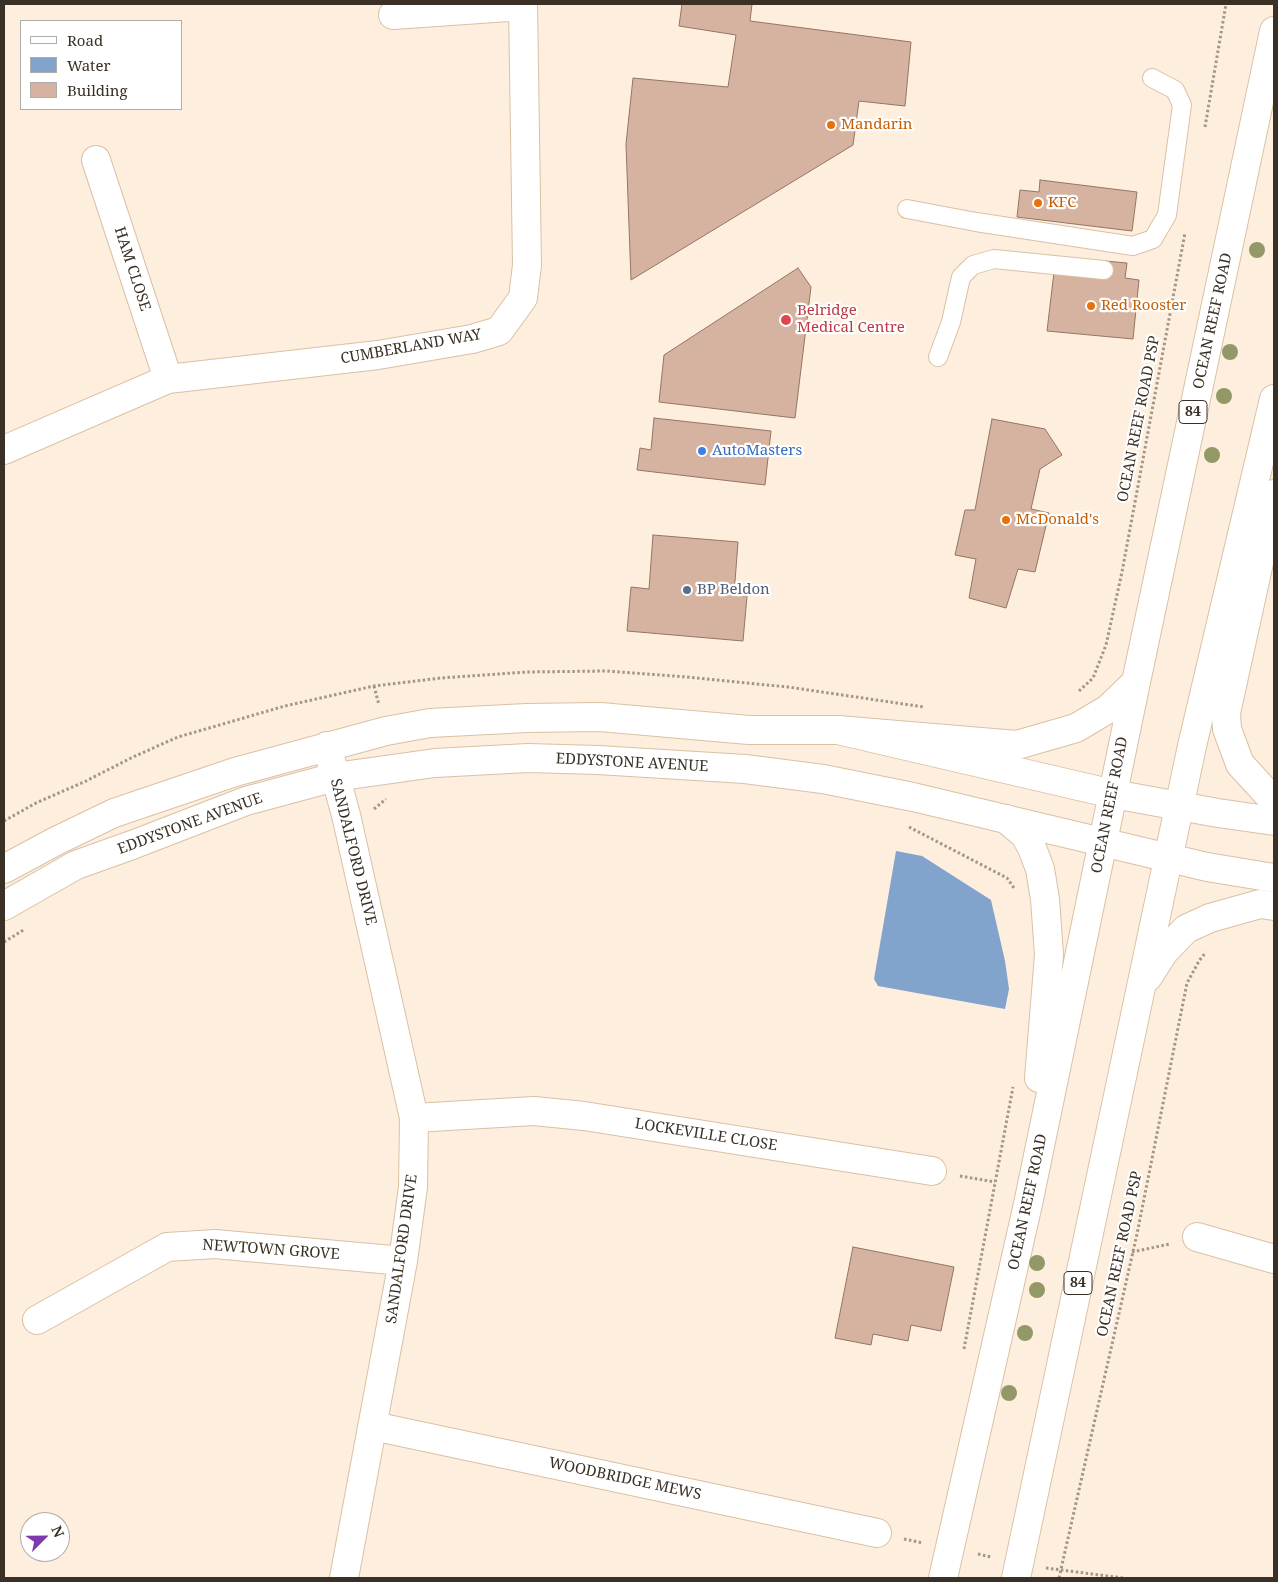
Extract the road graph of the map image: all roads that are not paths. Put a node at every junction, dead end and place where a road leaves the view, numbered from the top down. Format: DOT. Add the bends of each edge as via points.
graph roads {
  1 [pos="523,5"];
  2 [pos="393,15"];
  3 [pos="1274,31"];
  4 [pos="1152,78"];
  5 [pos="96,160"];
  6 [pos="907,209"];
  7 [pos="1104,270"];
  8 [pos="938,358"];
  9 [pos="168,379"];
  10 [pos="1274,399"];
  11 [pos="4,450"];
  12 [pos="1274,494"];
  13 [pos="1136,682"];
  14 [pos="749,730"];
  15 [pos="838,730"];
  16 [pos="327,746"];
  17 [pos="335,777"];
  18 [pos="822,779"];
  19 [pos="1113,794"];
  20 [pos="1274,801"];
  21 [pos="1180,806"];
  22 [pos="1006,819"];
  23 [pos="1274,821"];
  24 [pos="1102,843"];
  25 [pos="1169,859"];
  26 [pos="4,869"];
  27 [pos="1274,878"];
  28 [pos="4,906"];
  29 [pos="1274,906"];
  30 [pos="1140,988"];
  31 [pos="414,1118"];
  32 [pos="932,1171"];
  33 [pos="1028,1204"];
  34 [pos="1197,1238"];
  35 [pos="1274,1259"];
  36 [pos="403,1261"];
  37 [pos="37,1320"];
  38 [pos="373,1426"];
  39 [pos="877,1532"];
  40 [pos="344,1578"];
  41 [pos="943,1578"];
  42 [pos="1016,1578"];
  1 -- 2 [label="main road"];
  1 -- 9 [label="main road, CUMBERLAND WAY" via="527,264 523,298 499,331 472,339 378,355"];
  3 -- 13 [label="main road, OCEAN REEF ROAD / 84"];
  4 -- 6 [label="lane" via="1174,90 1182,106 1167,215 1153,239 1133,246"];
  5 -- 9 [label="main road, HAM CLOSE"];
  7 -- 8 [label="lane" via="994,259 972,265 961,277 952,322"];
  9 -- 11 [label="main road, CUMBERLAND WAY"];
  10 -- 21 [label="main road, 84"];
  12 -- 20 [label="main road" via="1226,713 1227,730 1240,764"];
  13 -- 15 [label="main road" via="1108,709 1076,728 1017,745"];
  13 -- 19 [label="main road, OCEAN REEF ROAD / 84"];
  14 -- 15 [label="main road"];
  14 -- 16 [label="main road" via="600,717 527,718 430,723 378,732"];
  14 -- 18 [label="main road" via="762,753 770,759"];
  15 -- 19 [label="main road"];
  16 -- 17 [label="main road, SANDALFORD DRIVE"];
  16 -- 26 [label="main road" via="235,772 114,813"];
  17 -- 18 [label="main road, EDDYSTONE AVENUE" via="435,763 528,758 745,769"];
  17 -- 28 [label="main road, EDDYSTONE AVENUE" via="246,801 76,865"];
  17 -- 31 [label="main road, SANDALFORD DRIVE"];
  18 -- 22 [label="main road, EDDYSTONE AVENUE"];
  19 -- 21 [label="main road"];
  19 -- 24 [label="main road, OCEAN REEF ROAD / 84"];
  21 -- 23 [label="main road"];
  21 -- 25 [label="main road, 84"];
  22 -- 24 [label="main road, EDDYSTONE AVENUE"];
  22 -- 33 [label="main road" via="1024,835 1040,869 1049,955"];
  24 -- 25 [label="main road, EDDYSTONE AVENUE"];
  24 -- 33 [label="main road, OCEAN REEF ROAD / 84"];
  25 -- 27 [label="main road, EDDYSTONE AVENUE"];
  25 -- 30 [label="main road, 84"];
  29 -- 30 [label="main road" via="1260,904 1210,918 1186,929 1164,952"];
  30 -- 42 [label="main road, 84"];
  31 -- 32 [label="main road, LOCKEVILLE CLOSE" via="534,1111 584,1116"];
  31 -- 36 [label="main road, SANDALFORD DRIVE" via="413,1187"];
  33 -- 41 [label="main road, OCEAN REEF ROAD / 84"];
  34 -- 35 [label="main road"];
  36 -- 37 [label="main road, NEWTOWN GROVE" via="216,1244 166,1247"];
  36 -- 38 [label="main road, SANDALFORD DRIVE"];
  38 -- 39 [label="main road, WOODBRIDGE MEWS"];
  38 -- 40 [label="main road, SANDALFORD DRIVE"];
}
